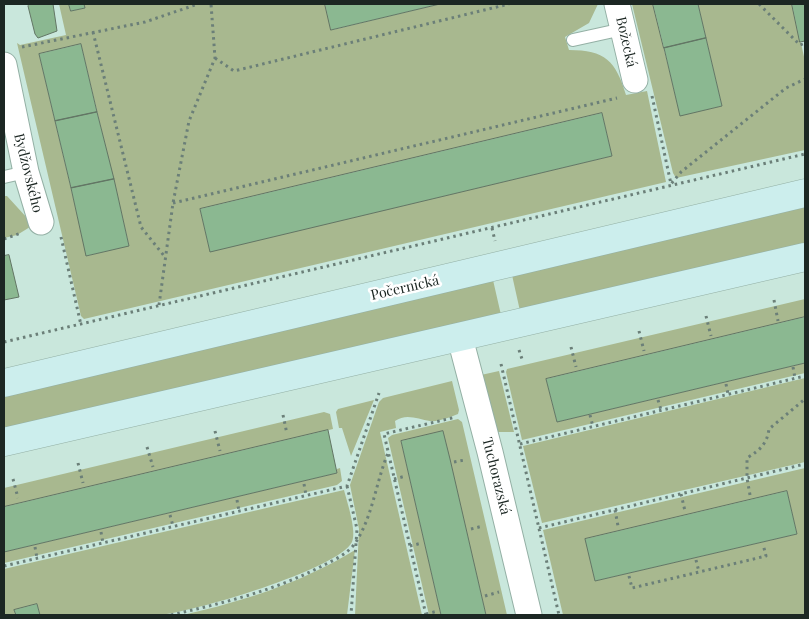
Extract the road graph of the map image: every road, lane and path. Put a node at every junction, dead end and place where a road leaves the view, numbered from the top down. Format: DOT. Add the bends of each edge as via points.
graph roads {
  1 [pos="198,4"];
  2 [pos="211,4"];
  3 [pos="509,4"];
  4 [pos="617,4"];
  5 [pos="759,4"];
  6 [pos="623,29"];
  7 [pos="93,32"];
  8 [pos="573,40"];
  9 [pos="805,43"];
  10 [pos="9,56"];
  11 [pos="215,58"];
  12 [pos="805,79"];
  13 [pos="631,88"];
  14 [pos="805,154"];
  15 [pos="15,174"];
  16 [pos="671,184"];
  17 [pos="805,193"];
  18 [pos="172,203"];
  19 [pos="41,222"];
  20 [pos="4,239"];
  21 [pos="165,257"];
  22 [pos="805,258"];
  23 [pos="774,300"];
  24 [pos="159,305"];
  25 [pos="706,316"];
  26 [pos="778,321"];
  27 [pos="81,325"];
  28 [pos="639,331"];
  29 [pos="711,336"];
  30 [pos="460,338"];
  31 [pos="4,342"];
  32 [pos="571,348"];
  33 [pos="644,351"];
  34 [pos="501,364"];
  35 [pos="576,367"];
  36 [pos="793,367"];
  37 [pos="805,376"];
  38 [pos="795,378"];
  39 [pos="4,384"];
  40 [pos="726,384"];
  41 [pos="379,393"];
  42 [pos="728,394"];
  43 [pos="805,399"];
  44 [pos="658,400"];
  45 [pos="661,410"];
  46 [pos="283,415"];
  47 [pos="463,415"];
  48 [pos="590,415"];
  49 [pos="593,427"];
  50 [pos="215,432"];
  51 [pos="287,434"];
  52 [pos="4,442"];
  53 [pos="520,444"];
  54 [pos="147,447"];
  55 [pos="220,451"];
  56 [pos="388,453"];
  57 [pos="78,463"];
  58 [pos="805,464"];
  59 [pos="153,467"];
  60 [pos="406,476"];
  61 [pos="13,478"];
  62 [pos="747,478"];
  63 [pos="394,479"];
  64 [pos="83,483"];
  65 [pos="304,484"];
  66 [pos="347,486"];
  67 [pos="681,494"];
  68 [pos="306,495"];
  69 [pos="750,496"];
  70 [pos="18,498"];
  71 [pos="237,500"];
  72 [pos="615,510"];
  73 [pos="239,511"];
  74 [pos="685,511"];
  75 [pos="170,515"];
  76 [pos="172,526"];
  77 [pos="618,526"];
  78 [pos="539,528"];
  79 [pos="101,532"];
  80 [pos="357,541"];
  81 [pos="104,543"];
  82 [pos="422,543"];
  83 [pos="763,544"];
  84 [pos="410,546"];
  85 [pos="35,547"];
  86 [pos="37,558"];
  87 [pos="696,560"];
  88 [pos="4,566"];
  89 [pos="699,572"];
  90 [pos="629,576"];
  91 [pos="504,591"];
  92 [pos="485,596"];
  93 [pos="192,610"];
  94 [pos="438,611"];
  95 [pos="171,615"];
  96 [pos="193,615"];
  97 [pos="351,615"];
  98 [pos="426,615"];
  99 [pos="529,615"];
  100 [pos="559,615"];
  1 -- 7 [label="path" via="145,22"];
  2 -- 11 [label="path"];
  3 -- 11 [label="path" via="234,71"];
  4 -- 6 [label="street, Božecká"];
  5 -- 9 [label="path" via="800,45"];
  6 -- 8 [label="lane"];
  6 -- 13 [label="street, Božecká"];
  7 -- 10 [label="path"];
  7 -- 21 [label="path" via="141,228"];
  10 -- 15 [label="street, Bydžovského"];
  11 -- 18 [label="path" via="190,121"];
  12 -- 16 [label="path" via="786,88 681,172"];
  13 -- 16 [label="path" via="651,89"];
  13 -- 18 [label="path"];
  14 -- 16 [label="path"];
  15 -- 19 [label="street, Bydžovského"];
  16 -- 24 [label="path"];
  17 -- 39 [label="street, Počernická"];
  18 -- 21 [label="path"];
  19 -- 20 [label="path" via="17,236"];
  19 -- 27 [label="path" via="59,225"];
  21 -- 24 [label="path"];
  22 -- 30 [label="street"];
  23 -- 26 [label="path"];
  24 -- 27 [label="path"];
  25 -- 29 [label="path"];
  27 -- 31 [label="path"];
  28 -- 33 [label="path"];
  30 -- 52 [label="street"];
  30 -- 99 [label="street, Tuchorazská"];
  32 -- 35 [label="path"];
  34 -- 53 [label="path"];
  36 -- 38 [label="path"];
  37 -- 38 [label="path"];
  38 -- 42 [label="path"];
  40 -- 42 [label="path"];
  41 -- 66 [label="path"];
  42 -- 45 [label="path"];
  43 -- 62 [label="path" via="769,429 768,440 747,458"];
  44 -- 45 [label="path"];
  45 -- 49 [label="path"];
  46 -- 51 [label="path"];
  47 -- 56 [label="path" via="384,434"];
  48 -- 49 [label="path"];
  49 -- 53 [label="path"];
  50 -- 55 [label="path"];
  53 -- 78 [label="path"];
  54 -- 59 [label="path"];
  56 -- 63 [label="path"];
  56 -- 80 [label="path" via="368,518"];
  57 -- 64 [label="path"];
  58 -- 62 [label="path"];
  60 -- 63 [label="path"];
  61 -- 70 [label="path"];
  62 -- 67 [label="path"];
  62 -- 69 [label="path"];
  63 -- 84 [label="path"];
  65 -- 68 [label="path"];
  66 -- 68 [label="path"];
  66 -- 80 [label="path"];
  67 -- 72 [label="path"];
  67 -- 74 [label="path"];
  68 -- 73 [label="path"];
  71 -- 73 [label="path"];
  72 -- 77 [label="path"];
  72 -- 78 [label="path"];
  73 -- 76 [label="path"];
  75 -- 76 [label="path"];
  76 -- 81 [label="path"];
  78 -- 100 [label="path"];
  79 -- 81 [label="path"];
  80 -- 93 [label="path" via="343,554 286,583"];
  80 -- 97 [label="path"];
  81 -- 86 [label="path"];
  82 -- 84 [label="path"];
  83 -- 89 [label="path" via="766,556"];
  84 -- 98 [label="path"];
  85 -- 86 [label="path"];
  86 -- 88 [label="path"];
  87 -- 89 [label="path"];
  89 -- 90 [label="path" via="632,588"];
  91 -- 92 [label="path"];
  93 -- 95 [label="path"];
  93 -- 96 [label="path"];
  94 -- 98 [label="path"];
}
